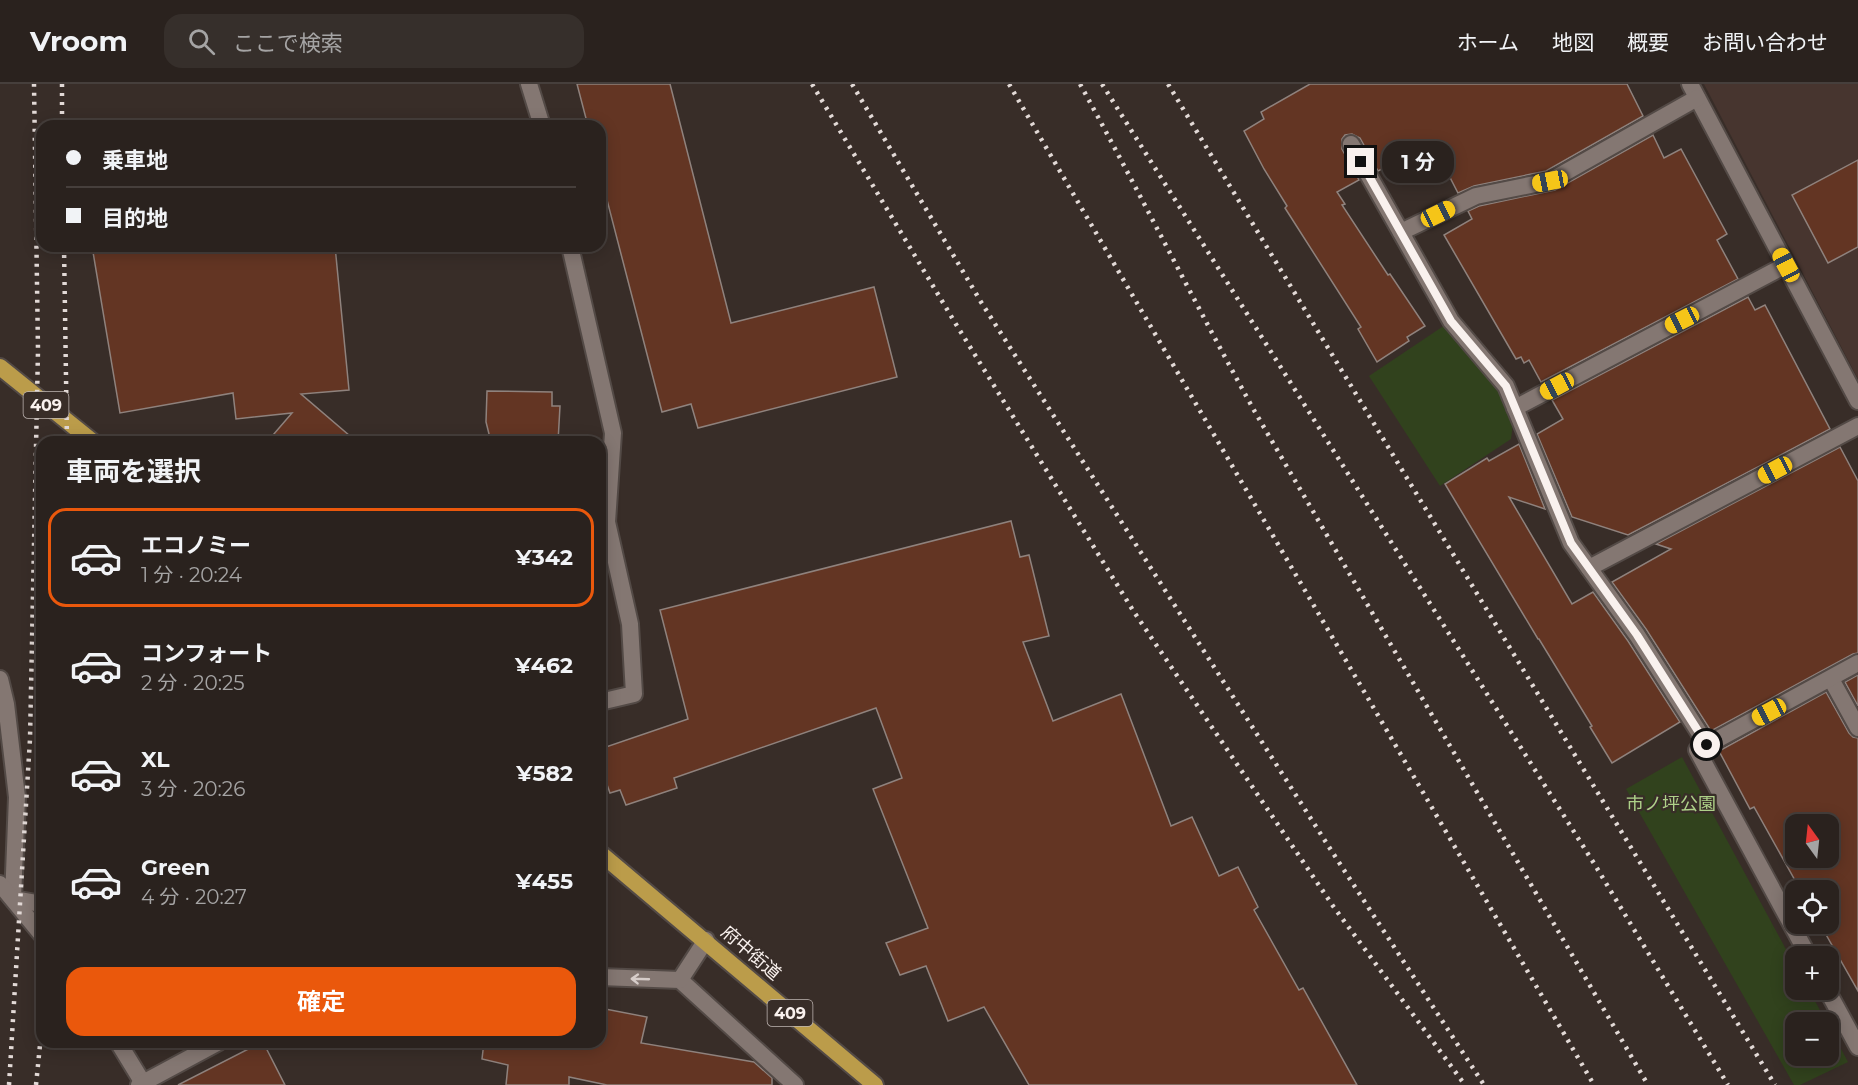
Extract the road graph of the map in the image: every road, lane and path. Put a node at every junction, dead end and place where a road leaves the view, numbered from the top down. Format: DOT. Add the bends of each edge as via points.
graph roads {
  1 [pos="529,84"];
  2 [pos="1694,91"];
  3 [pos="540,120"];
  4 [pos="1351,144"];
  5 [pos="1401,232"];
  6 [pos="571,252"];
  7 [pos="1786,265"];
  8 [pos="0,367"];
  9 [pos="1858,401"];
  10 [pos="1515,408"];
  11 [pos="1858,426"];
  12 [pos="86,436"];
  13 [pos="1590,568"];
  14 [pos="1858,663"];
  15 [pos="0,679"];
  16 [pos="1831,679"];
  17 [pos="606,701"];
  18 [pos="1858,728"];
  19 [pos="1702,748"];
  20 [pos="606,857"];
  21 [pos="0,884"];
  22 [pos="13,899"];
  23 [pos="36,903"];
  24 [pos="36,927"];
  25 [pos="706,940"];
  26 [pos="1803,946"];
  27 [pos="606,977"];
  28 [pos="680,980"];
  29 [pos="1832,1000"];
  30 [pos="1858,1047"];
  31 [pos="121,1048"];
  32 [pos="208,1048"];
  33 [pos="141,1084"];
  34 [pos="795,1085"];
  35 [pos="875,1085"];
  1 -- 3 [label="street"];
  2 -- 5 [label="street" via="1550,181 1476,196"];
  2 -- 7 [label="street"];
  4 -- 5 [label="street"];
  5 -- 10 [label="street" via="1451,321 1506,386"];
  6 -- 17 [label="street" via="614,433 607,522 630,624 634,694"];
  7 -- 9 [label="street"];
  7 -- 10 [label="street"];
  8 -- 12 [label="highway, 409"];
  10 -- 13 [label="street" via="1571,543"];
  11 -- 13 [label="street"];
  13 -- 19 [label="street" via="1637,635"];
  14 -- 16 [label="street"];
  15 -- 22 [label="street" via="17,797"];
  16 -- 18 [label="street"];
  16 -- 19 [label="street"];
  19 -- 26 [label="street"];
  20 -- 25 [label="highway, 府中街道 / 409"];
  21 -- 22 [label="street"];
  22 -- 23 [label="street"];
  22 -- 24 [label="street"];
  25 -- 28 [label="street"];
  25 -- 35 [label="highway, 府中街道 / 409"];
  28 -- 27 [label="street, one-way"];
  28 -- 34 [label="street"];
  29 -- 30 [label="street"];
  31 -- 33 [label="street"];
  32 -- 33 [label="street"];
}
